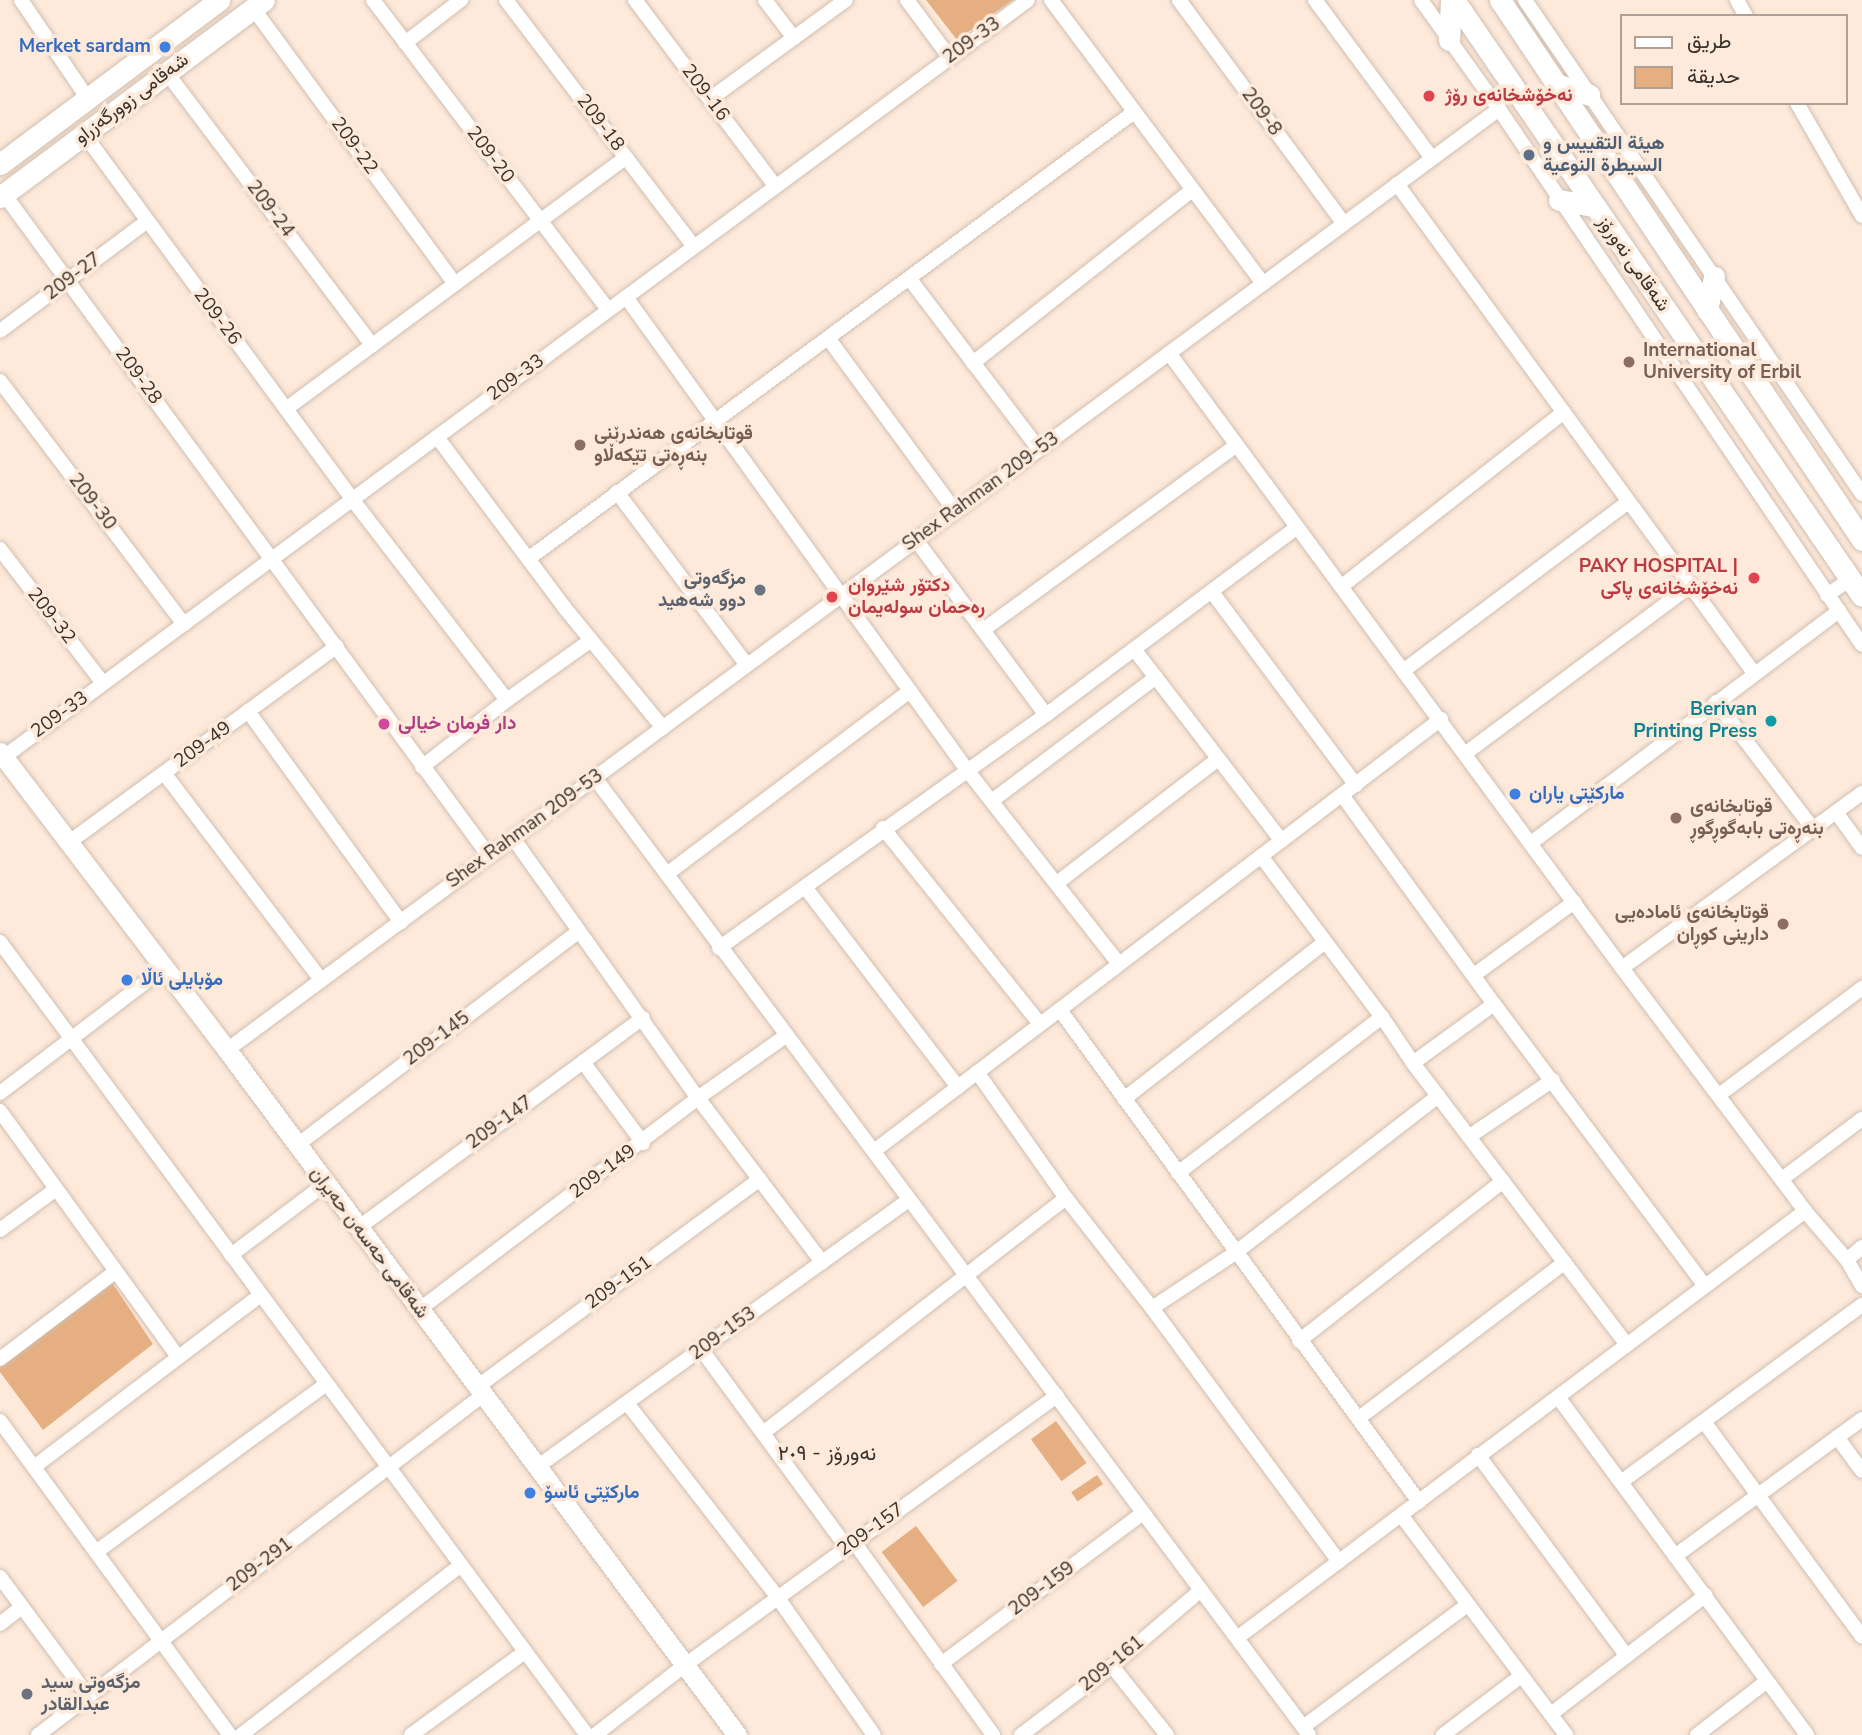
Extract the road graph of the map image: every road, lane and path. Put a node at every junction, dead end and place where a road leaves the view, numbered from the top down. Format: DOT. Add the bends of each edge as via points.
graph roads {
  1 [pos="219,0"];
  2 [pos="373,0"];
  3 [pos="461,0"];
  4 [pos="506,0"];
  5 [pos="635,0"];
  6 [pos="765,0"];
  7 [pos="846,0"];
  8 [pos="907,0"];
  9 [pos="1028,0"];
  10 [pos="1051,0"];
  11 [pos="1179,0"];
  12 [pos="1315,0"];
  13 [pos="1421,0"];
  14 [pos="1452,0"];
  15 [pos="1500,0"];
  16 [pos="1525,0"];
  17 [pos="24,1"];
  18 [pos="259,4"];
  19 [pos="794,38"];
  20 [pos="1449,40"];
  21 [pos="405,43"];
  22 [pos="950,58"];
  23 [pos="167,72"];
  24 [pos="1556,84"];
  25 [pos="1590,95"];
  26 [pos="88,99"];
  27 [pos="710,99"];
  28 [pos="1798,105"];
  29 [pos="1499,108"];
  30 [pos="1134,112"];
  31 [pos="84,134"];
  32 [pos="626,157"];
  33 [pos="1432,158"];
  34 [pos="1,162"];
  35 [pos="1397,184"];
  36 [pos="775,187"];
  37 [pos="1192,190"];
  38 [pos="2,196"];
  39 [pos="1559,200"];
  40 [pos="1592,206"];
  41 [pos="1862,216"];
  42 [pos="540,221"];
  43 [pos="146,222"];
  44 [pos="1344,224"];
  45 [pos="694,247"];
  46 [pos="1714,277"];
  47 [pos="909,278"];
  48 [pos="68,280"];
  49 [pos="1263,283"];
  50 [pos="455,284"];
  51 [pos="626,297"];
  52 [pos="608,310"];
  53 [pos="1707,310"];
  54 [pos="0,331"];
  55 [pos="828,338"];
  56 [pos="372,345"];
  57 [pos="1169,353"];
  58 [pos="973,363"];
  59 [pos="1748,373"];
  60 [pos="0,381"];
  61 [pos="1718,387"];
  62 [pos="1762,394"];
  63 [pos="286,409"];
  64 [pos="1564,412"];
  65 [pos="1736,414"];
  66 [pos="715,421"];
  67 [pos="437,437"];
  68 [pos="1235,446"];
  69 [pos="1040,449"];
  70 [pos="617,492"];
  71 [pos="1862,494"];
  72 [pos="352,499"];
  73 [pos="1628,502"];
  74 [pos="955,512"];
  75 [pos="1296,528"];
  76 [pos="916,540"];
  77 [pos="1862,540"];
  78 [pos="0,549"];
  79 [pos="272,558"];
  80 [pos="528,559"];
  81 [pos="1691,584"];
  82 [pos="1342,586"];
  83 [pos="1856,588"];
  84 [pos="1212,592"];
  85 [pos="841,595"];
  86 [pos="1827,595"];
  87 [pos="1839,611"];
  88 [pos="184,624"];
  89 [pos="983,630"];
  90 [pos="591,640"];
  91 [pos="1862,645"];
  92 [pos="337,646"];
  93 [pos="1134,649"];
  94 [pos="746,664"];
  95 [pos="1403,671"];
  96 [pos="1754,673"];
  97 [pos="1156,677"];
  98 [pos="103,683"];
  99 [pos="910,691"];
  100 [pos="507,700"];
  101 [pos="1716,702"];
  102 [pos="248,711"];
  103 [pos="1046,715"];
  104 [pos="1441,719"];
  105 [pos="663,728"];
  106 [pos="1466,753"];
  107 [pos="2,754"];
  108 [pos="1218,759"];
  109 [pos="422,767"];
  110 [pos="967,770"];
  111 [pos="164,773"];
  112 [pos="595,778"];
  113 [pos="1356,785"];
  114 [pos="1862,793"];
  115 [pos="1342,794"];
  116 [pos="993,800"];
  117 [pos="1836,812"];
  118 [pos="883,828"];
  119 [pos="1813,829"];
  120 [pos="513,838"];
  121 [pos="1282,840"];
  122 [pos="1531,842"];
  123 [pos="68,843"];
  124 [pos="1862,848"];
  125 [pos="489,856"];
  126 [pos="1261,856"];
  127 [pos="667,874"];
  128 [pos="1057,883"];
  129 [pos="805,887"];
  130 [pos="1574,902"];
  131 [pos="401,922"];
  132 [pos="579,931"];
  133 [pos="1324,943"];
  134 [pos="1,946"];
  135 [pos="719,948"];
  136 [pos="1119,964"];
  137 [pos="1622,968"];
  138 [pos="163,969"];
  139 [pos="1474,975"];
  140 [pos="321,980"];
  141 [pos="1862,988"];
  142 [pos="1494,1004"];
  143 [pos="1060,1010"];
  144 [pos="1382,1017"];
  145 [pos="642,1018"];
  146 [pos="1040,1024"];
  147 [pos="787,1035"];
  148 [pos="71,1039"];
  149 [pos="227,1050"];
  150 [pos="583,1062"];
  151 [pos="1413,1063"];
  152 [pos="977,1072"];
  153 [pos="1553,1080"];
  154 [pos="958,1087"];
  155 [pos="0,1093"];
  156 [pos="1718,1095"];
  157 [pos="1437,1096"];
  158 [pos="698,1098"];
  159 [pos="1124,1099"];
  160 [pos="0,1111"];
  161 [pos="1862,1119"];
  162 [pos="1471,1136"];
  163 [pos="643,1143"];
  164 [pos="296,1146"];
  165 [pos="874,1151"];
  166 [pos="1178,1173"];
  167 [pos="760,1179"];
  168 [pos="1782,1179"];
  169 [pos="1503,1181"];
  170 [pos="325,1184"];
  171 [pos="55,1189"];
  172 [pos="1066,1198"];
  173 [pos="908,1200"];
  174 [pos="1805,1211"];
  175 [pos="358,1228"];
  176 [pos="0,1230"];
  177 [pos="1862,1247"];
  178 [pos="1235,1253"];
  179 [pos="231,1255"];
  180 [pos="1847,1260"];
  181 [pos="821,1262"];
  182 [pos="1565,1262"];
  183 [pos="115,1272"];
  184 [pos="964,1275"];
  185 [pos="1705,1286"];
  186 [pos="1862,1286"];
  187 [pos="261,1295"];
  188 [pos="1862,1305"];
  189 [pos="1152,1308"];
  190 [pos="420,1309"];
  191 [pos="1299,1341"];
  192 [pos="1627,1345"];
  193 [pos="701,1349"];
  194 [pos="178,1357"];
  195 [pos="0,1359"];
  196 [pos="326,1384"];
  197 [pos="480,1391"];
  198 [pos="1057,1396"];
  199 [pos="1559,1397"];
  200 [pos="627,1403"];
  201 [pos="1359,1418"];
  202 [pos="1862,1419"];
  203 [pos="0,1420"];
  204 [pos="1704,1423"];
  205 [pos="763,1433"];
  206 [pos="1837,1437"];
  207 [pos="1478,1455"];
  208 [pos="34,1467"];
  209 [pos="537,1467"];
  210 [pos="389,1468"];
  211 [pos="1862,1471"];
  212 [pos="1621,1482"];
  213 [pos="1758,1494"];
  214 [pos="1419,1502"];
  215 [pos="1143,1513"];
  216 [pos="1401,1515"];
  217 [pos="851,1545"];
  218 [pos="96,1552"];
  219 [pos="1675,1556"];
  220 [pos="1339,1562"];
  221 [pos="461,1565"];
  222 [pos="0,1577"];
  223 [pos="1201,1590"];
  224 [pos="1706,1595"];
  225 [pos="778,1598"];
  226 [pos="1467,1605"];
  227 [pos="22,1607"];
  228 [pos="0,1623"];
  229 [pos="1862,1637"];
  230 [pos="1237,1638"];
  231 [pos="161,1641"];
  232 [pos="525,1652"];
  233 [pos="1626,1655"];
  234 [pos="941,1664"];
  235 [pos="685,1665"];
  236 [pos="1112,1666"];
  237 [pos="1521,1676"];
  238 [pos="1767,1681"];
  239 [pos="89,1696"];
  240 [pos="1551,1714"];
  241 [pos="1306,1731"];
  242 [pos="38,1735"];
  243 [pos="230,1735"];
  244 [pos="241,1735"];
  245 [pos="411,1735"];
  246 [pos="587,1735"];
  247 [pos="595,1735"];
  248 [pos="737,1735"];
  249 [pos="874,1735"];
  250 [pos="993,1735"];
  251 [pos="1021,1735"];
  252 [pos="1167,1735"];
  253 [pos="1443,1735"];
  254 [pos="1566,1735"];
  255 [pos="1697,1735"];
  256 [pos="1807,1735"];
  1 -- 26 [label="main road, شەقامی زوورگەزراو"];
  2 -- 21 [label="street, 209-20"];
  3 -- 21 [label="street"];
  4 -- 32 [label="street, 209-18"];
  5 -- 27 [label="street, 209-16"];
  6 -- 19 [label="street"];
  7 -- 19 [label="street"];
  8 -- 22 [label="street"];
  9 -- 22 [label="street, 209-33"];
  10 -- 30 [label="street"];
  11 -- 44 [label="street, 209-8"];
  12 -- 33 [label="street"];
  13 -- 20 [label="street"];
  14 -- 20 [label="main road"];
  14 -- 40 [label="main road, شەقامی نەورۆز"];
  15 -- 24 [label="main road, شەقامی نەورۆز"];
  16 -- 25 [label="street"];
  17 -- 26 [label="street"];
  18 -- 23 [label="main road, شەقامی زوورگەزراو"];
  18 -- 50 [label="street, 209-22"];
  19 -- 27 [label="street"];
  20 -- 29 [label="street"];
  21 -- 42 [label="street, 209-20"];
  22 -- 36 [label="street, 209-33"];
  23 -- 31 [label="main road, شەقامی زوورگەزراو"];
  23 -- 56 [label="street, 209-24"];
  24 -- 25 [label="main road"];
  24 -- 53 [label="main road, شەقامی نەورۆز"];
  25 -- 46 [label="street"];
  26 -- 34 [label="main road, شەقامی زوورگەزراو"];
  27 -- 36 [label="street, 209-16"];
  28 -- 41 [label="street"];
  29 -- 33 [label="street, Shex Rahman 209-53"];
  29 -- 39 [label="street"];
  30 -- 37 [label="street"];
  30 -- 47 [label="street"];
  31 -- 38 [label="main road, شەقامی زوورگەزراو"];
  31 -- 43 [label="street, 209-26"];
  32 -- 42 [label="street"];
  32 -- 45 [label="street, 209-18"];
  33 -- 35 [label="street, Shex Rahman 209-53"];
  35 -- 44 [label="street, Shex Rahman 209-53"];
  35 -- 64 [label="street"];
  36 -- 45 [label="street, 209-33"];
  37 -- 49 [label="street"];
  37 -- 58 [label="street"];
  38 -- 48 [label="street, 209-28"];
  39 -- 40 [label="main road"];
  39 -- 86 [label="street"];
  40 -- 61 [label="main road, شەقامی نەورۆز"];
  42 -- 50 [label="street"];
  42 -- 52 [label="street, 209-20"];
  43 -- 48 [label="street, 209-27"];
  43 -- 63 [label="street, 209-26"];
  44 -- 49 [label="street, Shex Rahman 209-53"];
  45 -- 51 [label="street, 209-33"];
  46 -- 53 [label="main road"];
  46 -- 71 [label="street"];
  47 -- 55 [label="street"];
  47 -- 58 [label="street"];
  48 -- 54 [label="street, 209-27"];
  48 -- 79 [label="street, 209-28"];
  49 -- 57 [label="street, Shex Rahman 209-53"];
  50 -- 56 [label="street"];
  51 -- 52 [label="street, 209-33"];
  51 -- 66 [label="street"];
  52 -- 67 [label="street, 209-33"];
  53 -- 59 [label="main road, شەقامی نەورۆز"];
  55 -- 66 [label="street"];
  55 -- 74 [label="street"];
  56 -- 63 [label="street"];
  57 -- 68 [label="street"];
  57 -- 69 [label="street, Shex Rahman 209-53"];
  58 -- 69 [label="street"];
  59 -- 61 [label="main road" via="1738,383"];
  59 -- 62 [label="main road, شەقامی نەورۆز"];
  60 -- 88 [label="street, 209-30"];
  61 -- 65 [label="main road, شەقامی نەورۆز"];
  62 -- 65 [label="main road" via="1746,400"];
  62 -- 77 [label="main road, شەقامی نەورۆز"];
  63 -- 72 [label="street, 209-26"];
  64 -- 73 [label="street"];
  64 -- 82 [label="street"];
  65 -- 83 [label="main road, شەقامی نەورۆز"];
  66 -- 70 [label="street"];
  66 -- 85 [label="street"];
  67 -- 72 [label="street, 209-33"];
  67 -- 80 [label="street"];
  68 -- 75 [label="street"];
  68 -- 89 [label="street"];
  69 -- 74 [label="street, Shex Rahman 209-53"];
  70 -- 80 [label="street"];
  70 -- 94 [label="street"];
  72 -- 79 [label="street, 209-33"];
  72 -- 100 [label="street, 209-26"];
  73 -- 81 [label="street"];
  73 -- 95 [label="street"];
  74 -- 76 [label="street, Shex Rahman 209-53"];
  75 -- 82 [label="street"];
  75 -- 84 [label="street"];
  76 -- 85 [label="street, Shex Rahman 209-53"];
  76 -- 89 [label="street"];
  78 -- 98 [label="street, 209-32"];
  79 -- 88 [label="street, 209-33"];
  79 -- 92 [label="street, 209-28"];
  80 -- 90 [label="street"];
  81 -- 96 [label="street"];
  81 -- 106 [label="street"];
  82 -- 95 [label="street"];
  83 -- 86 [label="street"];
  84 -- 93 [label="street"];
  84 -- 113 [label="street"];
  85 -- 94 [label="street, Shex Rahman 209-53"];
  85 -- 99 [label="street"];
  86 -- 87 [label="street"];
  87 -- 91 [label="street"];
  87 -- 96 [label="street"];
  88 -- 98 [label="street, 209-33"];
  89 -- 103 [label="street"];
  90 -- 100 [label="street"];
  90 -- 105 [label="street"];
  92 -- 102 [label="street, 209-49"];
  92 -- 109 [label="street, 209-28"];
  93 -- 97 [label="street"];
  93 -- 103 [label="street"];
  94 -- 105 [label="street, Shex Rahman 209-53"];
  95 -- 104 [label="street"];
  96 -- 101 [label="street"];
  97 -- 108 [label="street"];
  97 -- 116 [label="street"];
  98 -- 107 [label="street, 209-33"];
  99 -- 110 [label="street"];
  99 -- 127 [label="street"];
  100 -- 109 [label="street"];
  101 -- 119 [label="street"];
  101 -- 122 [label="street"];
  102 -- 111 [label="street, 209-49"];
  102 -- 131 [label="street"];
  103 -- 110 [label="street"];
  104 -- 106 [label="street"];
  104 -- 113 [label="street"];
  105 -- 112 [label="street, Shex Rahman 209-53"];
  106 -- 122 [label="street"];
  107 -- 123 [label="street, شەقامی حەسەن حەیران"];
  108 -- 121 [label="street"];
  108 -- 128 [label="street"];
  109 -- 125 [label="street, 209-28"];
  110 -- 116 [label="street"];
  110 -- 118 [label="street"];
  111 -- 123 [label="street, 209-49"];
  111 -- 140 [label="street"];
  112 -- 120 [label="street, Shex Rahman 209-53"];
  112 -- 127 [label="street"];
  113 -- 115 [label="street"];
  114 -- 117 [label="street"];
  115 -- 121 [label="street"];
  115 -- 139 [label="street"];
  116 -- 128 [label="street"];
  117 -- 119 [label="street"];
  117 -- 124 [label="street"];
  118 -- 129 [label="street"];
  118 -- 146 [label="street"];
  119 -- 137 [label="street"];
  120 -- 125 [label="street, Shex Rahman 209-53"];
  120 -- 132 [label="street"];
  121 -- 126 [label="street"];
  122 -- 130 [label="street"];
  123 -- 138 [label="street, شەقامی حەسەن حەیران"];
  125 -- 131 [label="street, Shex Rahman 209-53"];
  126 -- 133 [label="street"];
  126 -- 136 [label="street"];
  127 -- 135 [label="street"];
  128 -- 136 [label="street"];
  129 -- 135 [label="street"];
  129 -- 154 [label="street"];
  130 -- 137 [label="street"];
  130 -- 139 [label="street"];
  131 -- 140 [label="street, Shex Rahman 209-53"];
  132 -- 145 [label="street"];
  132 -- 164 [label="street, 209-145"];
  133 -- 144 [label="street"];
  133 -- 159 [label="street"];
  134 -- 148 [label="street"];
  135 -- 147 [label="street"];
  136 -- 143 [label="street"];
  137 -- 156 [label="street"];
  138 -- 148 [label="street"];
  138 -- 149 [label="street, شەقامی حەسەن حەیران"];
  139 -- 142 [label="street"];
  140 -- 149 [label="street, Shex Rahman 209-53"];
  141 -- 156 [label="street"];
  142 -- 151 [label="street"];
  142 -- 153 [label="street"];
  143 -- 146 [label="street"];
  143 -- 159 [label="street"];
  144 -- 151 [label="street"];
  144 -- 166 [label="street"];
  145 -- 150 [label="street, 209-147"];
  145 -- 158 [label="street"];
  146 -- 152 [label="street"];
  147 -- 158 [label="street, 209-149"];
  147 -- 165 [label="street"];
  148 -- 155 [label="street"];
  148 -- 179 [label="street"];
  149 -- 164 [label="street, شەقامی حەسەن حەیران"];
  150 -- 163 [label="street"];
  150 -- 175 [label="street, 209-147"];
  151 -- 157 [label="street"];
  152 -- 154 [label="street"];
  152 -- 172 [label="street"];
  153 -- 162 [label="street"];
  153 -- 185 [label="street"];
  154 -- 165 [label="street"];
  156 -- 168 [label="street"];
  157 -- 162 [label="street"];
  157 -- 178 [label="street"];
  158 -- 163 [label="street, 209-149"];
  158 -- 167 [label="street"];
  159 -- 166 [label="street"];
  160 -- 171 [label="street"];
  161 -- 168 [label="street"];
  162 -- 169 [label="street"];
  163 -- 190 [label="street, 209-149"];
  164 -- 170 [label="street, شەقامی حەسەن حەیران"];
  165 -- 173 [label="street"];
  166 -- 178 [label="street"];
  167 -- 181 [label="street"];
  167 -- 197 [label="street, 209-151"];
  168 -- 174 [label="street"];
  169 -- 182 [label="street"];
  169 -- 191 [label="street"];
  170 -- 175 [label="street, شەقامی حەسەن حەیران"];
  170 -- 179 [label="street"];
  171 -- 176 [label="street"];
  171 -- 183 [label="street"];
  172 -- 184 [label="street"];
  172 -- 189 [label="street"];
  173 -- 181 [label="street, 209-153"];
  173 -- 184 [label="street"];
  174 -- 180 [label="street"];
  174 -- 185 [label="street"];
  175 -- 190 [label="street, شەقامی حەسەن حەیران"];
  177 -- 180 [label="street"];
  178 -- 189 [label="street"];
  178 -- 191 [label="street"];
  179 -- 187 [label="street"];
  180 -- 186 [label="street"];
  181 -- 193 [label="street, 209-153"];
  182 -- 192 [label="street"];
  182 -- 201 [label="street"];
  183 -- 194 [label="street"];
  183 -- 195 [label="street"];
  184 -- 198 [label="street"];
  184 -- 205 [label="street"];
  185 -- 192 [label="street"];
  187 -- 194 [label="street"];
  187 -- 196 [label="street"];
  188 -- 204 [label="street"];
  189 -- 220 [label="street"];
  190 -- 197 [label="street, شەقامی حەسەن حەیران"];
  191 -- 201 [label="street"];
  192 -- 199 [label="street"];
  193 -- 200 [label="street, 209-153"];
  193 -- 205 [label="street"];
  194 -- 208 [label="street"];
  196 -- 210 [label="street"];
  196 -- 218 [label="street"];
  197 -- 209 [label="street, شەقامی حەسەن حەیران"];
  197 -- 210 [label="street, 209-291"];
  198 -- 215 [label="street"];
  198 -- 217 [label="street, 209-157"];
  199 -- 207 [label="street"];
  199 -- 212 [label="street"];
  200 -- 209 [label="street, 209-153"];
  200 -- 225 [label="street"];
  201 -- 214 [label="street"];
  202 -- 206 [label="street"];
  203 -- 208 [label="street"];
  204 -- 212 [label="street"];
  204 -- 213 [label="street"];
  205 -- 217 [label="street"];
  206 -- 211 [label="street"];
  206 -- 213 [label="street"];
  207 -- 214 [label="street"];
  207 -- 233 [label="street"];
  208 -- 218 [label="street"];
  209 -- 235 [label="street, شەقامی حەسەن حەیران"];
  210 -- 221 [label="street"];
  210 -- 231 [label="street, 209-291"];
  212 -- 219 [label="street"];
  213 -- 219 [label="street"];
  213 -- 229 [label="street"];
  214 -- 216 [label="street"];
  215 -- 223 [label="street"];
  215 -- 234 [label="street, 209-159"];
  216 -- 220 [label="street"];
  216 -- 226 [label="street"];
  217 -- 225 [label="street, 209-157"];
  217 -- 234 [label="street"];
  218 -- 231 [label="street"];
  219 -- 224 [label="street"];
  220 -- 230 [label="street"];
  221 -- 232 [label="street"];
  221 -- 244 [label="street"];
  222 -- 227 [label="street"];
  223 -- 230 [label="street"];
  223 -- 236 [label="street, 209-161"];
  224 -- 233 [label="street"];
  224 -- 238 [label="street"];
  225 -- 235 [label="street, 209-157"];
  225 -- 249 [label="street"];
  226 -- 237 [label="street"];
  226 -- 241 [label="street"];
  227 -- 228 [label="street"];
  227 -- 239 [label="street"];
  230 -- 241 [label="street"];
  231 -- 239 [label="street, 209-291"];
  231 -- 243 [label="street"];
  232 -- 245 [label="street"];
  232 -- 246 [label="street"];
  233 -- 240 [label="street"];
  234 -- 250 [label="street"];
  235 -- 247 [label="street, 209-157"];
  235 -- 248 [label="street, شەقامی حەسەن حەیران"];
  236 -- 251 [label="street, 209-161"];
  236 -- 252 [label="street"];
  237 -- 240 [label="street"];
  237 -- 253 [label="street"];
  238 -- 255 [label="street"];
  238 -- 256 [label="street"];
  239 -- 242 [label="street, 209-291"];
  240 -- 254 [label="street"];
}
